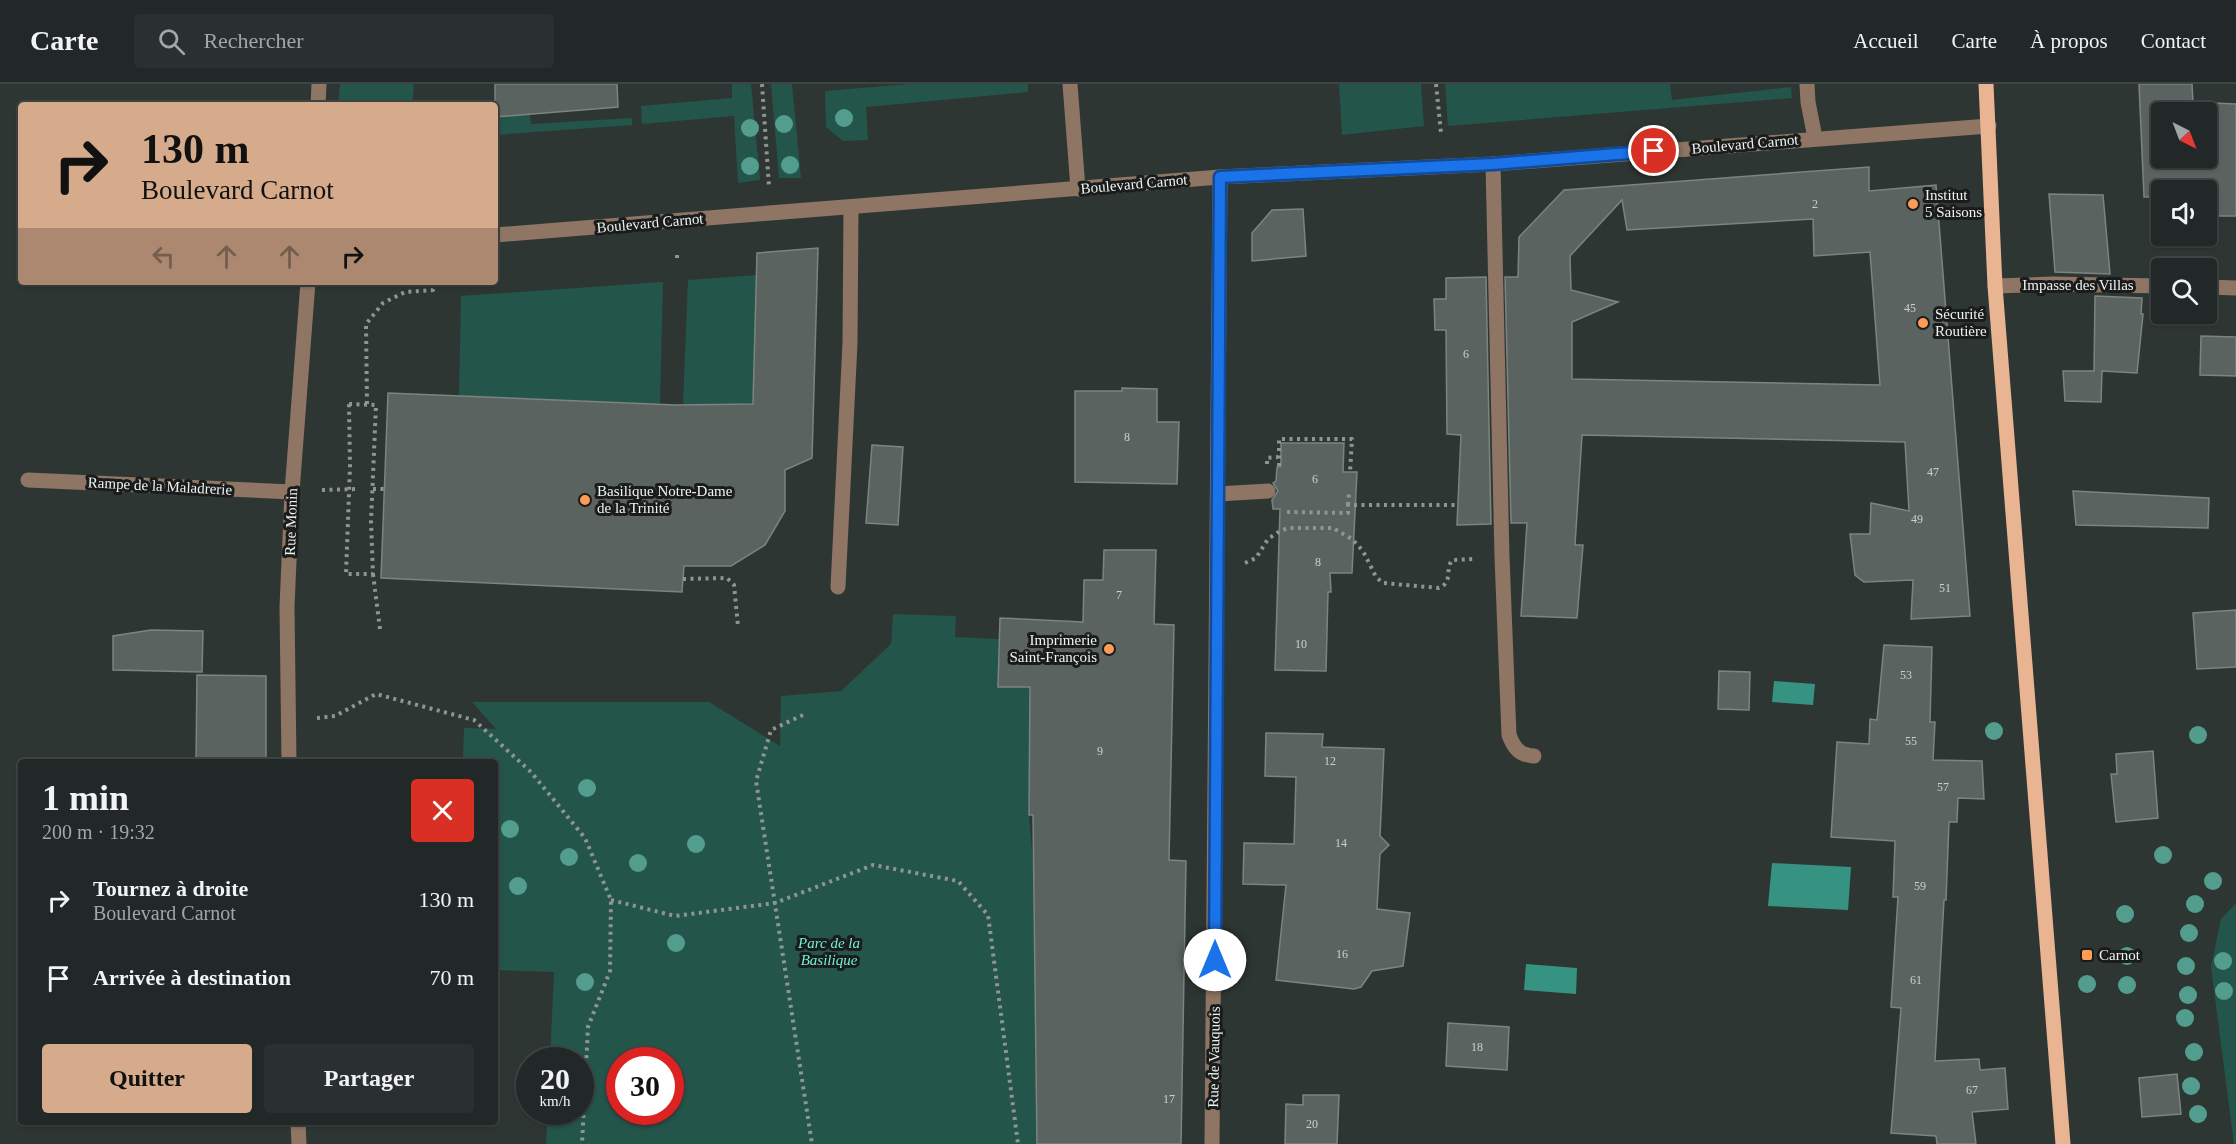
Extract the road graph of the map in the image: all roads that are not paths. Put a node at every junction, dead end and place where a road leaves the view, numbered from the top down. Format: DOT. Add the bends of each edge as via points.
graph roads {
  1 [pos="320,84"];
  2 [pos="1070,84"];
  3 [pos="1807,84"];
  4 [pos="1986,84"];
  5 [pos="318,102"];
  6 [pos="1989,126"];
  7 [pos="1815,138"];
  8 [pos="1493,164"];
  9 [pos="1220,177"];
  10 [pos="1078,189"];
  11 [pos="851,207"];
  12 [pos="498,235"];
  13 [pos="308,285"];
  14 [pos="1995,286"];
  15 [pos="2151,286"];
  16 [pos="2217,287"];
  17 [pos="2236,288"];
  18 [pos="28,480"];
  19 [pos="1268,491"];
  20 [pos="292,492"];
  21 [pos="1218,494"];
  22 [pos="837,587"];
  23 [pos="1534,756"];
  24 [pos="290,759"];
  25 [pos="298,1125"];
  26 [pos="299,1144"];
  27 [pos="1212,1144"];
  28 [pos="2063,1144"];
  1 -- 5 [label="street"];
  2 -- 10 [label="street"];
  3 -- 7 [label="street"];
  4 -- 6 [label="main road"];
  6 -- 7 [label="street, Boulevard Carnot"];
  6 -- 14 [label="main road"];
  7 -- 8 [label="street, Boulevard Carnot"];
  8 -- 9 [label="street, Boulevard Carnot"];
  8 -- 23 [label="street" via="1509,735 1519,752"];
  9 -- 10 [label="street, Boulevard Carnot"];
  9 -- 21 [label="street, Rue de Vauquois"];
  10 -- 11 [label="street, Boulevard Carnot"];
  11 -- 12 [label="street, Boulevard Carnot"];
  11 -- 22 [label="street" via="850,343"];
  13 -- 20 [label="street, Rue Monin"];
  14 -- 15 [label="street, Impasse des Villas"];
  14 -- 28 [label="main road"];
  16 -- 17 [label="street"];
  18 -- 20 [label="street, Rampe de la Maladrerie"];
  19 -- 21 [label="street"];
  20 -- 24 [label="street, Rue Monin" via="287,607"];
  21 -- 27 [label="street, Rue de Vauquois"];
  25 -- 26 [label="street"];
}
